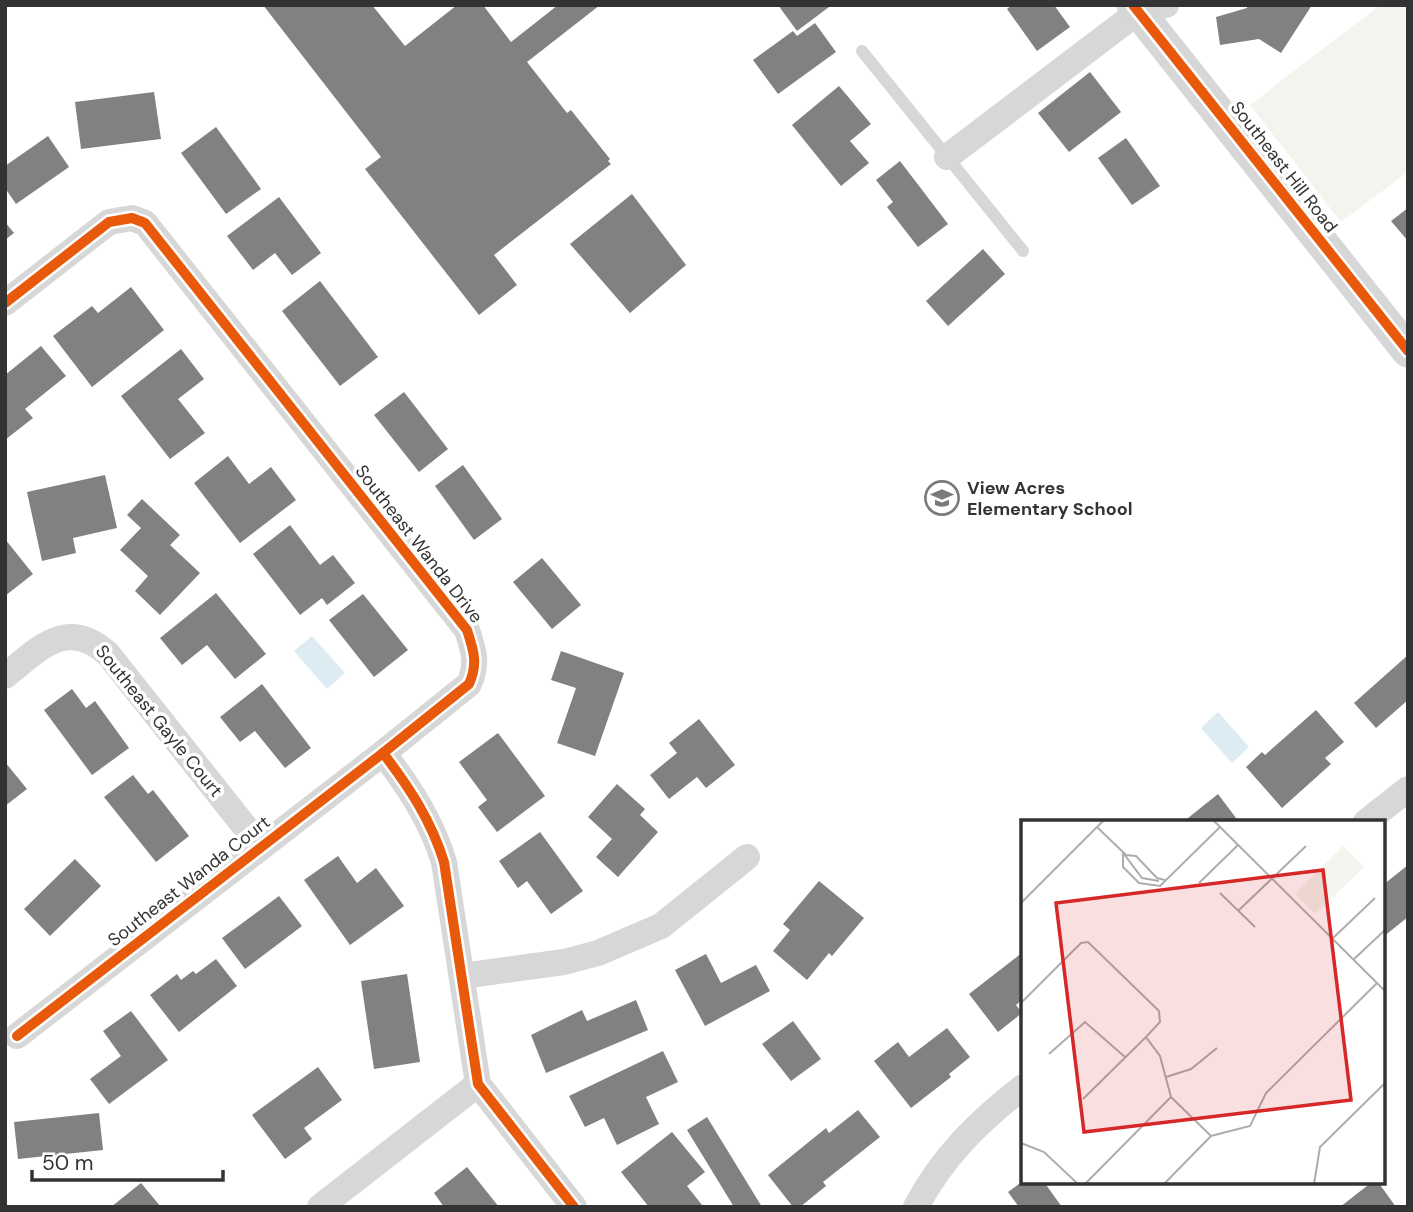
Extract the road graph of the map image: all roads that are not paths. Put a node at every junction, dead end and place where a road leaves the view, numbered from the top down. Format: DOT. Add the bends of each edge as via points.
graph roads {
  1 [pos="1146,7"];
  2 [pos="862,51"];
  3 [pos="947,156"];
  4 [pos="1023,251"];
  5 [pos="5,303"];
  6 [pos="1408,351"];
  7 [pos="5,676"];
  8 [pos="383,753"];
  9 [pos="1408,789"];
  10 [pos="1369,820"];
  11 [pos="261,848"];
  12 [pos="747,857"];
  13 [pos="462,976"];
  14 [pos="17,1036"];
  15 [pos="478,1084"];
  16 [pos="1021,1089"];
  17 [pos="320,1207"];
  18 [pos="574,1207"];
  19 [pos="916,1207"];
  1 -- 3 [label="street"];
  1 -- 6 [label="street, Southeast Hill Road"];
  2 -- 3 [label="lane"];
  3 -- 4 [label="lane"];
  5 -- 8 [label="street, Southeast Wanda Drive" via="108,222 132,218 145,223 467,631 475,653 469,684"];
  7 -- 11 [label="street, Southeast Gayle Court" via="61,636 94,641"];
  8 -- 11 [label="street, Southeast Wanda Court"];
  8 -- 13 [label="street" via="436,835"];
  9 -- 10 [label="street"];
  11 -- 14 [label="street, Southeast Wanda Court"];
  12 -- 13 [label="street" via="661,926 598,953"];
  13 -- 15 [label="street"];
  15 -- 17 [label="street"];
  15 -- 18 [label="street"];
  16 -- 19 [label="street" via="976,1125 948,1156"];
}
